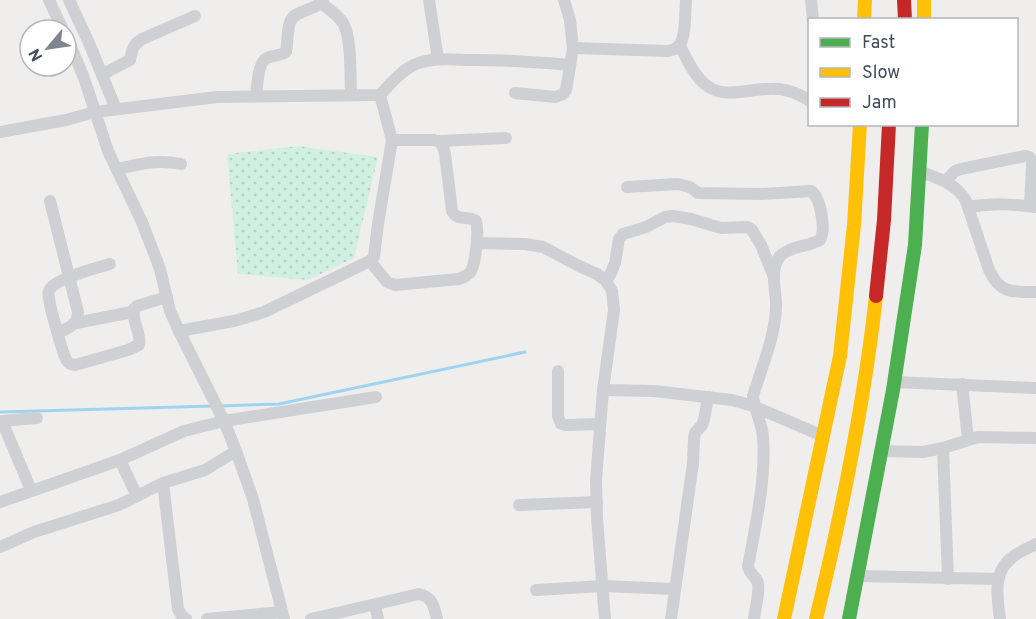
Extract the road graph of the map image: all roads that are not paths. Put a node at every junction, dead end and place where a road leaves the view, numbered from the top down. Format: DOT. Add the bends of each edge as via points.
graph roads {
  1 [pos="49,0"];
  2 [pos="69,0"];
  3 [pos="429,0"];
  4 [pos="564,0"];
  5 [pos="686,0"];
  6 [pos="811,0"];
  7 [pos="865,0"];
  8 [pos="904,0"];
  9 [pos="924,0"];
  10 [pos="322,1"];
  11 [pos="195,16"];
  12 [pos="57,18"];
  13 [pos="813,18"];
  14 [pos="864,18"];
  15 [pos="905,18"];
  16 [pos="924,18"];
  17 [pos="680,46"];
  18 [pos="573,48"];
  19 [pos="438,59"];
  20 [pos="78,64"];
  21 [pos="570,65"];
  22 [pos="103,74"];
  23 [pos="515,93"];
  24 [pos="351,95"];
  25 [pos="380,95"];
  26 [pos="256,96"];
  27 [pos="808,100"];
  28 [pos="116,109"];
  29 [pos="95,112"];
  30 [pos="860,126"];
  31 [pos="889,126"];
  32 [pos="922,126"];
  33 [pos="0,132"];
  34 [pos="506,138"];
  35 [pos="392,140"];
  36 [pos="439,141"];
  37 [pos="182,164"];
  38 [pos="117,169"];
  39 [pos="919,171"];
  40 [pos="946,182"];
  41 [pos="627,187"];
  42 [pos="50,201"];
  43 [pos="968,207"];
  44 [pos="1033,207"];
  45 [pos="477,243"];
  46 [pos="370,261"];
  47 [pos="110,264"];
  48 [pos="69,277"];
  49 [pos="606,281"];
  50 [pos="775,281"];
  51 [pos="1036,291"];
  52 [pos="167,297"];
  53 [pos="132,312"];
  54 [pos="76,322"];
  55 [pos="179,331"];
  56 [pos="58,333"];
  57 [pos="558,371"];
  58 [pos="894,382"];
  59 [pos="962,384"];
  60 [pos="1036,388"];
  61 [pos="603,390"];
  62 [pos="708,397"];
  63 [pos="376,398"];
  64 [pos="753,406"];
  65 [pos="37,418"];
  66 [pos="1,421"];
  67 [pos="224,421"];
  68 [pos="600,424"];
  69 [pos="823,436"];
  70 [pos="1036,438"];
  71 [pos="968,440"];
  72 [pos="943,448"];
  73 [pos="236,451"];
  74 [pos="882,451"];
  75 [pos="120,460"];
  76 [pos="163,483"];
  77 [pos="31,490"];
  78 [pos="137,496"];
  79 [pos="0,502"];
  80 [pos="597,502"];
  81 [pos="519,505"];
  82 [pos="1036,544"];
  83 [pos="0,547"];
  84 [pos="858,576"];
  85 [pos="948,579"];
  86 [pos="998,579"];
  87 [pos="602,586"];
  88 [pos="674,589"];
  89 [pos="536,590"];
  90 [pos="375,605"];
  91 [pos="283,615"];
  92 [pos="186,619"];
  93 [pos="207,619"];
  94 [pos="311,619"];
  95 [pos="378,619"];
  96 [pos="437,619"];
  97 [pos="605,619"];
  98 [pos="670,619"];
  99 [pos="754,619"];
  100 [pos="784,619"];
  101 [pos="816,619"];
  102 [pos="849,619"];
  103 [pos="1000,619"];
  1 -- 12 [label="street"];
  2 -- 22 [label="street"];
  3 -- 19 [label="street"];
  4 -- 18 [label="street"];
  5 -- 17 [label="street"];
  6 -- 13 [label="street"];
  7 -- 14 [label="main road"];
  8 -- 15 [label="main road"];
  9 -- 16 [label="main road"];
  10 -- 24 [label="street" via="347,32"];
  10 -- 26 [label="street" via="292,18 286,52 262,61"];
  11 -- 22 [label="street" via="142,39 132,49 130,60"];
  17 -- 18 [label="street" via="668,51"];
  17 -- 27 [label="street" via="695,73 711,89 726,93 779,89"];
  18 -- 21 [label="street"];
  19 -- 21 [label="street"];
  19 -- 25 [label="street" via="411,66"];
  20 -- 29 [label="street"];
  21 -- 23 [label="street" via="563,94 556,97"];
  22 -- 28 [label="street"];
  24 -- 25 [label="street"];
  24 -- 26 [label="street"];
  25 -- 35 [label="street"];
  26 -- 28 [label="street"];
  28 -- 29 [label="street"];
  29 -- 33 [label="street"];
  29 -- 38 [label="street"];
  30 -- 69 [label="main road" via="840,356"];
  31 -- 101 [label="main road" via="871,342 843,505"];
  32 -- 39 [label="main road"];
  34 -- 36 [label="street"];
  35 -- 36 [label="street"];
  35 -- 46 [label="street" via="374,257"];
  36 -- 45 [label="street" via="445,154 452,211 458,218 476,221"];
  37 -- 38 [label="street" via="153,162"];
  38 -- 52 [label="street" via="142,222"];
  39 -- 40 [label="street"];
  39 -- 58 [label="main road" via="915,245"];
  40 -- 43 [label="street" via="961,192"];
  40 -- 44 [label="street" via="955,171 970,166 1030,157"];
  41 -- 50 [label="street" via="678,184 698,193 814,193 823,234 820,240 784,253 775,268"];
  42 -- 48 [label="street"];
  43 -- 44 [label="street"];
  43 -- 51 [label="street" via="994,280 1007,290"];
  45 -- 46 [label="street" via="471,271 459,279 395,285 387,282"];
  45 -- 49 [label="street" via="543,247"];
  46 -- 55 [label="street" via="264,312"];
  47 -- 48 [label="street"];
  48 -- 54 [label="street" via="78,312"];
  48 -- 56 [label="street" via="49,291"];
  49 -- 50 [label="street" via="623,234 673,216 721,228 752,230"];
  49 -- 61 [label="street" via="612,291 614,310"];
  50 -- 64 [label="street" via="771,338"];
  52 -- 53 [label="street" via="137,306"];
  52 -- 55 [label="street"];
  53 -- 54 [label="street"];
  53 -- 56 [label="street" via="140,340 139,345 128,350 70,364 65,360"];
  54 -- 56 [label="street"];
  55 -- 67 [label="street"];
  57 -- 68 [label="street" via="561,423"];
  58 -- 59 [label="street"];
  58 -- 74 [label="main road"];
  59 -- 60 [label="street"];
  59 -- 71 [label="street"];
  61 -- 62 [label="street"];
  61 -- 68 [label="street"];
  62 -- 64 [label="street"];
  62 -- 88 [label="street" via="704,420 694,438"];
  63 -- 67 [label="street"];
  64 -- 69 [label="street"];
  64 -- 99 [label="street" via="763,432 764,452 759,512 748,566 758,585"];
  65 -- 66 [label="street"];
  66 -- 77 [label="street"];
  67 -- 73 [label="street"];
  67 -- 75 [label="street" via="184,431"];
  68 -- 80 [label="street"];
  69 -- 100 [label="main road"];
  70 -- 71 [label="street"];
  71 -- 72 [label="street"];
  72 -- 74 [label="street" via="923,452"];
  72 -- 85 [label="street"];
  73 -- 76 [label="street" via="205,470"];
  73 -- 91 [label="street" via="253,499"];
  74 -- 84 [label="main road"];
  75 -- 77 [label="street"];
  75 -- 78 [label="street"];
  76 -- 78 [label="street"];
  76 -- 92 [label="street" via="178,609"];
  77 -- 79 [label="street"];
  78 -- 83 [label="street"];
  80 -- 81 [label="street"];
  80 -- 87 [label="street"];
  82 -- 86 [label="street" via="1012,557"];
  84 -- 85 [label="street"];
  84 -- 102 [label="main road"];
  85 -- 86 [label="street"];
  86 -- 103 [label="street"];
  87 -- 88 [label="street"];
  87 -- 89 [label="street"];
  87 -- 97 [label="street"];
  88 -- 98 [label="street"];
  90 -- 94 [label="street"];
  90 -- 95 [label="street"];
  90 -- 96 [label="street" via="419,594 430,599"];
  91 -- 93 [label="street"];
}
